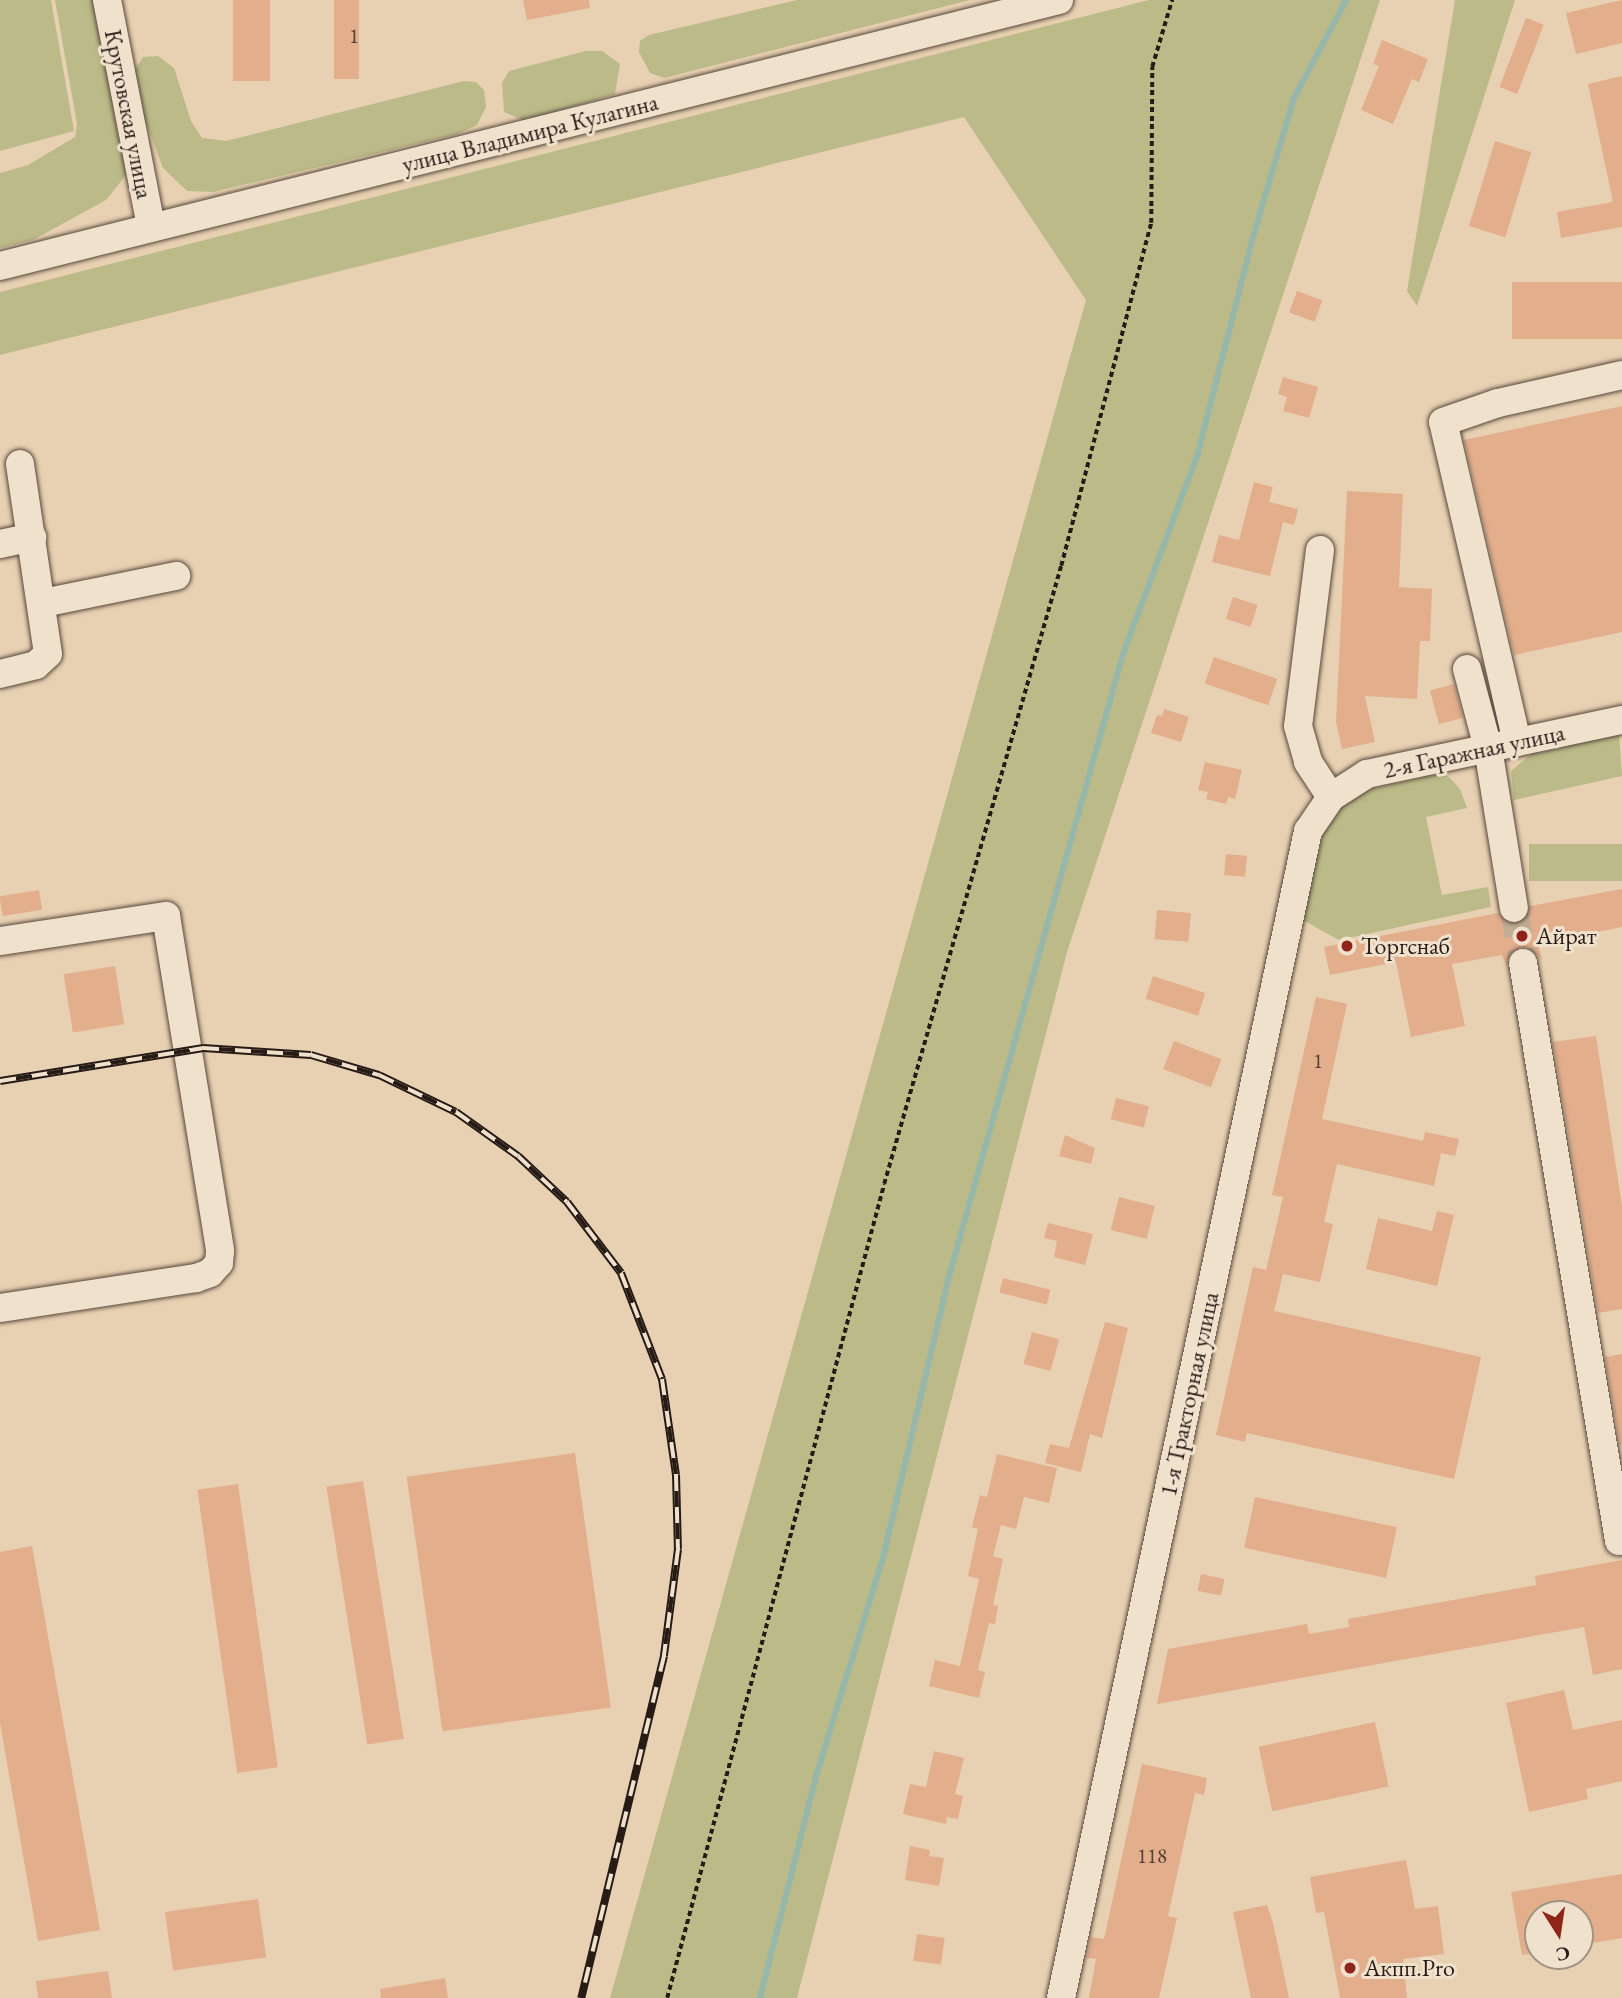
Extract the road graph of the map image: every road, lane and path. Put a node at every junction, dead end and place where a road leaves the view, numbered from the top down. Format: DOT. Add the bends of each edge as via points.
graph roads {
  1 [pos="107,0"];
  2 [pos="1172,0"];
  3 [pos="1050,1"];
  4 [pos="151,227"];
  5 [pos="0,265"];
  6 [pos="1622,375"];
  7 [pos="20,464"];
  8 [pos="32,537"];
  9 [pos="0,544"];
  10 [pos="1320,550"];
  11 [pos="176,576"];
  12 [pos="43,603"];
  13 [pos="1467,669"];
  14 [pos="0,674"];
  15 [pos="1622,720"];
  16 [pos="1517,742"];
  17 [pos="1488,748"];
  18 [pos="1332,797"];
  19 [pos="1514,908"];
  20 [pos="0,941"];
  21 [pos="1523,963"];
  22 [pos="0,1308"];
  23 [pos="1619,1541"];
  24 [pos="667,1998"];
  25 [pos="1061,1998"];
  1 -- 4 [label="street, Крутовская улица"];
  2 -- 24 [label="path" via="1152,67 1151,223 1061,566 884,1184"];
  3 -- 4 [label="street, улица Владимира Кулагина"];
  4 -- 5 [label="street, улица Владимира Кулагина"];
  6 -- 16 [label="street" via="1498,403 1443,422"];
  7 -- 8 [label="street"];
  8 -- 9 [label="street"];
  8 -- 12 [label="street"];
  10 -- 18 [label="street" via="1298,726 1308,762"];
  11 -- 12 [label="street"];
  12 -- 14 [label="street" via="48,654 36,665"];
  13 -- 17 [label="street"];
  15 -- 16 [label="street, 2-я Гаражная улица"];
  16 -- 17 [label="street, 2-я Гаражная улица"];
  17 -- 18 [label="street, 2-я Гаражная улица" via="1367,774"];
  17 -- 19 [label="street"];
  18 -- 25 [label="street, 1-я Тракторная улица" via="1308,831"];
  20 -- 22 [label="street" via="166,916 220,1251 219,1263 196,1278"];
  21 -- 23 [label="street"];
}
